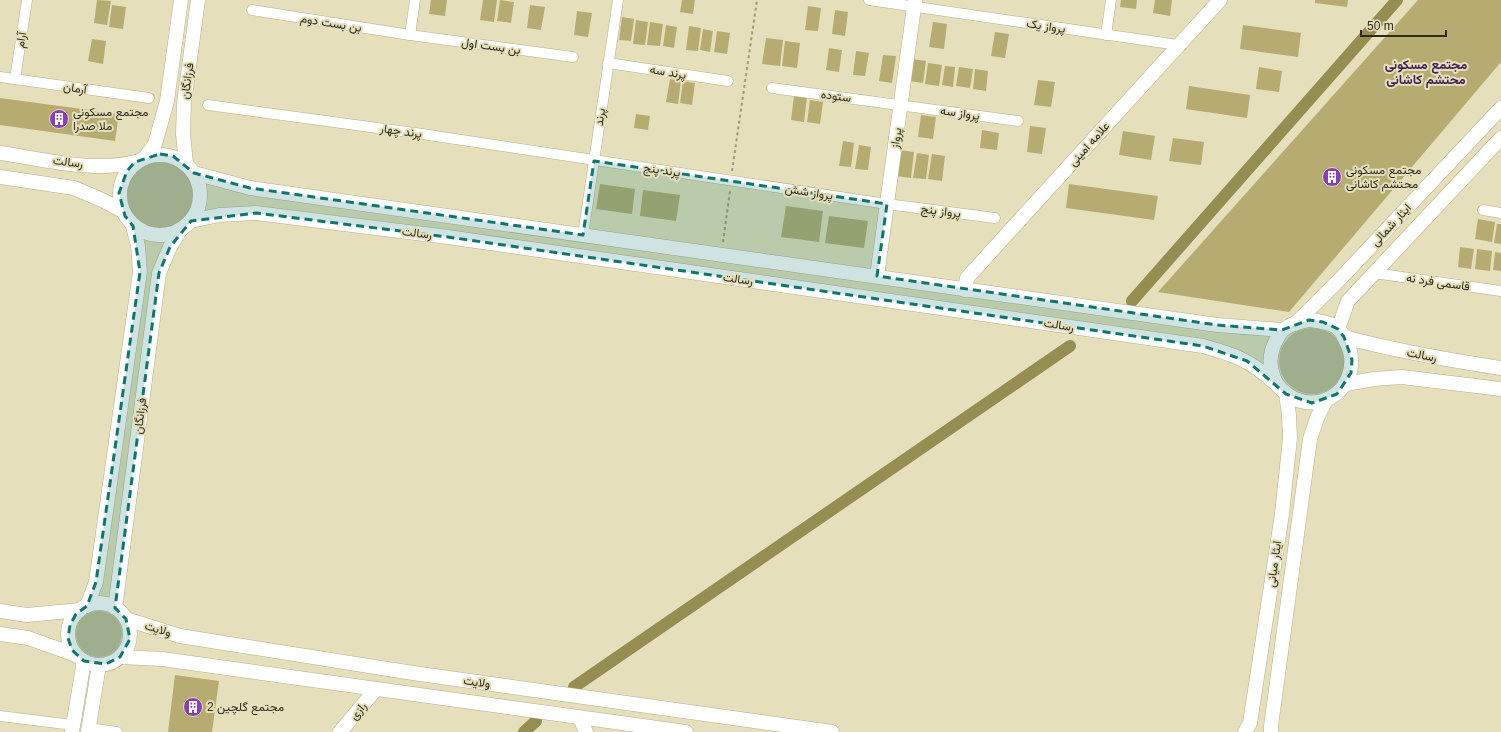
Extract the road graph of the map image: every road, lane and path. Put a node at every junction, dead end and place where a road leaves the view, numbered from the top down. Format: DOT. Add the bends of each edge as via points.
graph roads {
  1 [pos="26,0"];
  2 [pos="181,0"];
  3 [pos="198,0"];
  4 [pos="415,0"];
  5 [pos="618,0"];
  6 [pos="756,0"];
  7 [pos="869,0"];
  8 [pos="1111,0"];
  9 [pos="1220,0"];
  10 [pos="915,3"];
  11 [pos="252,10"];
  12 [pos="410,35"];
  13 [pos="1106,35"];
  14 [pos="1178,45"];
  15 [pos="573,57"];
  16 [pos="608,63"];
  17 [pos="0,77"];
  18 [pos="15,79"];
  19 [pos="728,81"];
  20 [pos="772,88"];
  21 [pos="149,98"];
  22 [pos="208,105"];
  23 [pos="901,105"];
  24 [pos="1501,108"];
  25 [pos="1018,121"];
  26 [pos="1501,138"];
  27 [pos="0,153"];
  28 [pos="141,159"];
  29 [pos="594,161"];
  30 [pos="190,168"];
  31 [pos="0,177"];
  32 [pos="731,180"];
  33 [pos="887,204"];
  34 [pos="1483,210"];
  35 [pos="123,211"];
  36 [pos="1501,213"];
  37 [pos="995,218"];
  38 [pos="186,225"];
  39 [pos="133,226"];
  40 [pos="583,235"];
  41 [pos="721,255"];
  42 [pos="1374,273"];
  43 [pos="877,276"];
  44 [pos="965,290"];
  45 [pos="1501,291"];
  46 [pos="1288,327"];
  47 [pos="1341,333"];
  48 [pos="1501,368"];
  49 [pos="1275,383"];
  50 [pos="1346,384"];
  51 [pos="1501,390"];
  52 [pos="1286,394"];
  53 [pos="1326,400"];
  54 [pos="83,608"];
  55 [pos="115,608"];
  56 [pos="0,611"];
  57 [pos="126,619"];
  58 [pos="0,634"];
  59 [pos="120,657"];
  60 [pos="80,658"];
  61 [pos="99,665"];
  62 [pos="376,689"];
  63 [pos="0,716"];
  64 [pos="580,718"];
  65 [pos="632,728"];
  66 [pos="73,729"];
  67 [pos="88,730"];
  68 [pos="117,732"];
  69 [pos="340,732"];
  70 [pos="586,732"];
  71 [pos="686,732"];
  72 [pos="832,732"];
  73 [pos="1245,732"];
  74 [pos="1271,732"];
  1 -- 18 [label="street, آرام"];
  2 -- 28 [label="street, فرزانگان" via="167,101 155,144"];
  3 -- 30 [label="street, فرزانگان" via="184,103 183,134"];
  4 -- 12 [label="street"];
  5 -- 16 [label="street, پرند"];
  6 -- 32 [label="path"];
  7 -- 10 [label="street, پرواز یک"];
  8 -- 13 [label="street"];
  9 -- 14 [label="street, علامه امینی"];
  10 -- 13 [label="street, پرواز یک"];
  10 -- 23 [label="street, پرواز"];
  11 -- 12 [label="street, بن بست دوم"];
  12 -- 15 [label="street, بن بست اول"];
  13 -- 14 [label="street, پرواز یک"];
  14 -- 44 [label="street, علامه امینی" via="967,278"];
  16 -- 19 [label="street, پرند سه"];
  16 -- 29 [label="street, پرند"];
  17 -- 18 [label="street, آرمان"];
  18 -- 21 [label="street, آرمان"];
  20 -- 23 [label="street, ستوده"];
  22 -- 29 [label="street, پرند چهار" via="415,133"];
  23 -- 25 [label="street, پرواز سه"];
  23 -- 33 [label="street, پرواز"];
  24 -- 46 [label="street, ایثار شمالی" via="1341,278"];
  26 -- 42 [label="street, ایثار شمالی"];
  27 -- 28 [label="street, رسالت" via="110,166"];
  28 -- 30 [label="street" via="160,154 173,156"];
  28 -- 35 [label="street" via="127,170 121,181 119,193"];
  29 -- 32 [label="street, پرند پنج"];
  29 -- 40 [label="street, پرند"];
  30 -- 38 [label="street" via="199,184 200,197 198,210"];
  30 -- 40 [label="street, رسالت" via="250,188"];
  31 -- 35 [label="street, رسالت" via="74,188"];
  32 -- 33 [label="street, پرواز شش"];
  32 -- 41 [label="path"];
  33 -- 37 [label="street, پرواز پنج"];
  33 -- 43 [label="street, پرواز"];
  34 -- 36 [label="street"];
  35 -- 39 [label="street"];
  38 -- 39 [label="street" via="170,234 161,235 143,232"];
  38 -- 49 [label="street, رسالت" via="220,215 256,213 448,237 1015,318 1203,346 1247,361 1263,371"];
  38 -- 55 [label="street, فرزانگان" via="170,247 159,273"];
  39 -- 54 [label="street, فرزانگان" via="140,272 96,582"];
  40 -- 41 [label="street, رسالت"];
  41 -- 43 [label="street, رسالت"];
  42 -- 45 [label="street, قاسمی فرد نه"];
  42 -- 47 [label="street, ایثار شمالی" via="1348,302"];
  43 -- 44 [label="street, رسالت"];
  44 -- 46 [label="street, رسالت" via="1217,325"];
  46 -- 47 [label="street" via="1309,320 1323,322"];
  46 -- 49 [label="street" via="1274,343 1270,356"];
  47 -- 48 [label="street, رسالت" via="1386,348"];
  47 -- 50 [label="street" via="1350,348 1352,360 1351,373"];
  49 -- 52 [label="street"];
  50 -- 51 [label="street, رسالت" via="1402,377"];
  50 -- 53 [label="street" via="1337,394"];
  52 -- 53 [label="street" via="1305,402"];
  52 -- 73 [label="street, ایثار میانی" via="1290,438 1282,514 1250,723"];
  53 -- 74 [label="street, ایثار میانی" via="1310,439"];
  54 -- 55 [label="street" via="101,604"];
  54 -- 56 [label="street" via="27,615"];
  54 -- 60 [label="street" via="72,620 68,631 70,644"];
  55 -- 57 [label="street"];
  57 -- 59 [label="street" via="130,639"];
  57 -- 72 [label="street, ولایت" via="180,636 421,674"];
  58 -- 60 [label="street" via="28,638"];
  59 -- 61 [label="street"];
  59 -- 62 [label="street, ولایت" via="162,659"];
  60 -- 61 [label="street"];
  60 -- 66 [label="street"];
  61 -- 67 [label="street"];
  62 -- 64 [label="street, ولایت"];
  62 -- 69 [label="street, رازی"];
  63 -- 66 [label="street"];
  64 -- 65 [label="street, ولایت"];
  64 -- 70 [label="street"];
  65 -- 71 [label="street, ولایت"];
  67 -- 68 [label="street"];
}
